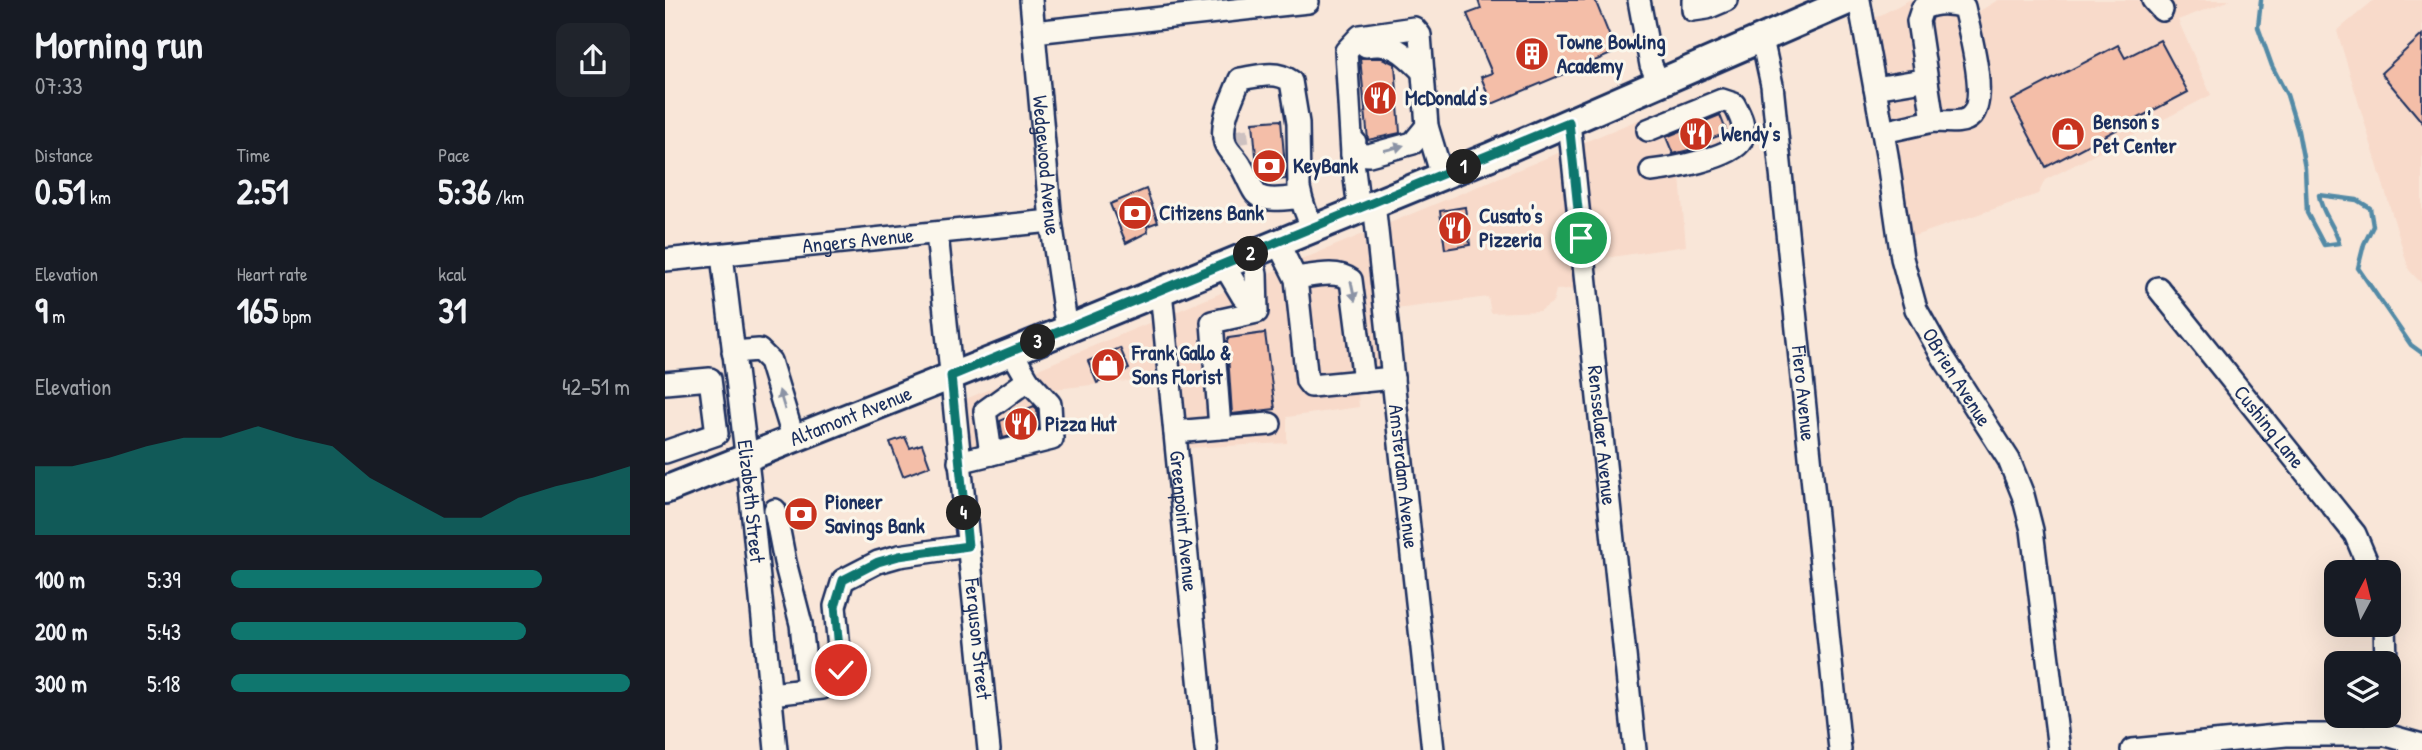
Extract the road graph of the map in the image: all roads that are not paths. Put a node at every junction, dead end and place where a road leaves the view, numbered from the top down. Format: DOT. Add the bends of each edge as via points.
graph roads {
  1 [pos="1031,0"];
  2 [pos="1639,0"];
  3 [pos="1726,0"];
  4 [pos="1850,0"];
  5 [pos="1860,0"];
  6 [pos="1308,2"];
  7 [pos="1930,2"];
  8 [pos="1693,5"];
  9 [pos="1034,32"];
  10 [pos="1762,39"];
  11 [pos="1917,81"];
  12 [pos="1659,83"];
  13 [pos="1238,86"];
  14 [pos="1875,88"];
  15 [pos="1933,121"];
  16 [pos="1569,122"];
  17 [pos="1427,126"];
  18 [pos="1648,130"];
  19 [pos="1883,132"];
  20 [pos="1352,154"];
  21 [pos="1244,171"];
  22 [pos="1651,171"];
  23 [pos="1442,176"];
  24 [pos="1301,197"];
  25 [pos="1367,206"];
  26 [pos="1051,221"];
  27 [pos="1313,229"];
  28 [pos="937,233"];
  29 [pos="1278,243"];
  30 [pos="722,254"];
  31 [pos="1251,254"];
  32 [pos="665,260"];
  33 [pos="1224,265"];
  34 [pos="1296,278"];
  35 [pos="2158,288"];
  36 [pos="1161,291"];
  37 [pos="1256,302"];
  38 [pos="1067,330"];
  39 [pos="733,352"];
  40 [pos="1012,352"];
  41 [pos="951,376"];
  42 [pos="1393,379"];
  43 [pos="1028,380"];
  44 [pos="1364,381"];
  45 [pos="665,383"];
  46 [pos="710,384"];
  47 [pos="737,385"];
  48 [pos="1271,424"];
  49 [pos="1220,428"];
  50 [pos="1175,432"];
  51 [pos="794,440"];
  52 [pos="665,452"];
  53 [pos="991,454"];
  54 [pos="746,459"];
  55 [pos="959,462"];
  56 [pos="665,490"];
  57 [pos="775,510"];
  58 [pos="968,546"];
  59 [pos="2366,560"];
  60 [pos="785,562"];
  61 [pos="758,566"];
  62 [pos="815,689"];
  63 [pos="771,694"];
  64 [pos="2370,728"];
  65 [pos="2391,728"];
  66 [pos="2287,743"];
  67 [pos="2422,745"];
  68 [pos="776,750"];
  69 [pos="989,750"];
  70 [pos="1206,750"];
  71 [pos="1433,750"];
  72 [pos="1635,750"];
  73 [pos="1840,750"];
  74 [pos="2059,750"];
  75 [pos="2132,750"];
  1 -- 9 [label="street, Wedgewood Avenue"];
  2 -- 12 [label="street" via="1651,65"];
  3 -- 8 [label="street" via="1707,8"];
  4 -- 10 [label="main road, Altamont Avenue"];
  5 -- 14 [label="street, OBrien Avenue"];
  6 -- 9 [label="street"];
  7 -- 15 [label="street" via="1918,21"];
  7 -- 15 [label="street" via="1964,7 1978,82 1972,116 1964,121"];
  9 -- 26 [label="street, Wedgewood Avenue"];
  10 -- 12 [label="main road, Altamont Avenue"];
  10 -- 73 [label="street, Fiero Avenue" via="1772,85"];
  11 -- 14 [label="street"];
  12 -- 16 [label="main road, Altamont Avenue"];
  13 -- 21 [label="street" via="1238,137"];
  13 -- 21 [label="street" via="1224,127 1225,142"];
  13 -- 24 [label="street" via="1282,75 1291,81"];
  14 -- 19 [label="street, OBrien Avenue"];
  15 -- 19 [label="street"];
  16 -- 23 [label="main road, Altamont Avenue"];
  16 -- 72 [label="street, Rensselaer Avenue"];
  20 -- 17 [label="street, one-way" via="1369,155 1413,143"];
  17 -- 20 [label="street, Amsterdam Avenue" via="1420,35 1413,27 1360,36 1346,51"];
  17 -- 23 [label="street"];
  18 -- 22 [label="street" via="1722,100 1734,104 1743,130 1737,146 1693,165"];
  19 -- 74 [label="street, OBrien Avenue" via="1902,258 1916,309 2009,460 2032,530"];
  20 -- 25 [label="street, Amsterdam Avenue"];
  21 -- 24 [label="street" via="1254,193 1261,197"];
  23 -- 25 [label="main road, Altamont Avenue"];
  24 -- 27 [label="street"];
  25 -- 27 [label="main road, Altamont Avenue"];
  25 -- 42 [label="street, Amsterdam Avenue"];
  26 -- 28 [label="street, Angers Avenue"];
  26 -- 38 [label="street, Wedgewood Avenue"];
  27 -- 29 [label="main road, Altamont Avenue"];
  28 -- 30 [label="street, Angers Avenue"];
  28 -- 41 [label="street, Ferguson Street"];
  29 -- 31 [label="main road, Altamont Avenue"];
  29 -- 34 [label="street"];
  30 -- 32 [label="street, Angers Avenue"];
  30 -- 39 [label="street, Elizabeth Street"];
  31 -- 33 [label="main road, Altamont Avenue"];
  31 -- 37 [label="street"];
  33 -- 36 [label="main road, Altamont Avenue"];
  33 -- 37 [label="street" via="1243,297"];
  34 -- 44 [label="street, one-way" via="1334,274 1351,280"];
  34 -- 44 [label="street" via="1307,381 1311,386"];
  35 -- 59 [label="street, Cushing Lane" via="2355,534"];
  36 -- 38 [label="main road, Altamont Avenue"];
  36 -- 50 [label="street, Greenpoint Avenue"];
  37 -- 49 [label="street" via="1257,312 1212,322"];
  38 -- 40 [label="main road, Altamont Avenue"];
  39 -- 47 [label="street, Elizabeth Street"];
  51 -- 39 [label="street, one-way" via="770,361 759,350"];
  40 -- 41 [label="main road, Altamont Avenue"];
  40 -- 43 [label="street"];
  41 -- 51 [label="main road, Altamont Avenue"];
  41 -- 55 [label="street, Ferguson Street"];
  42 -- 44 [label="street"];
  42 -- 71 [label="street, Amsterdam Avenue"];
  43 -- 53 [label="street" via="985,411"];
  43 -- 53 [label="street" via="1050,404 1052,439"];
  45 -- 46 [label="street"];
  46 -- 47 [label="street"];
  46 -- 52 [label="street" via="717,434"];
  47 -- 54 [label="street, Elizabeth Street"];
  48 -- 49 [label="street"];
  49 -- 50 [label="street"];
  50 -- 70 [label="street, Greenpoint Avenue"];
  51 -- 54 [label="main road, Altamont Avenue"];
  53 -- 55 [label="street"];
  54 -- 56 [label="main road, Altamont Avenue"];
  54 -- 61 [label="street, Elizabeth Street"];
  55 -- 58 [label="street, Ferguson Street"];
  57 -- 60 [label="street"];
  58 -- 62 [label="street" via="878,562 843,580 835,606 841,670 834,682"];
  58 -- 69 [label="street, Ferguson Street"];
  60 -- 61 [label="street"];
  60 -- 62 [label="street"];
  61 -- 63 [label="street, Elizabeth Street"];
  62 -- 63 [label="street"];
  63 -- 68 [label="street, Elizabeth Street"];
  64 -- 66 [label="street"];
  65 -- 67 [label="street"];
  66 -- 75 [label="street"];
}
